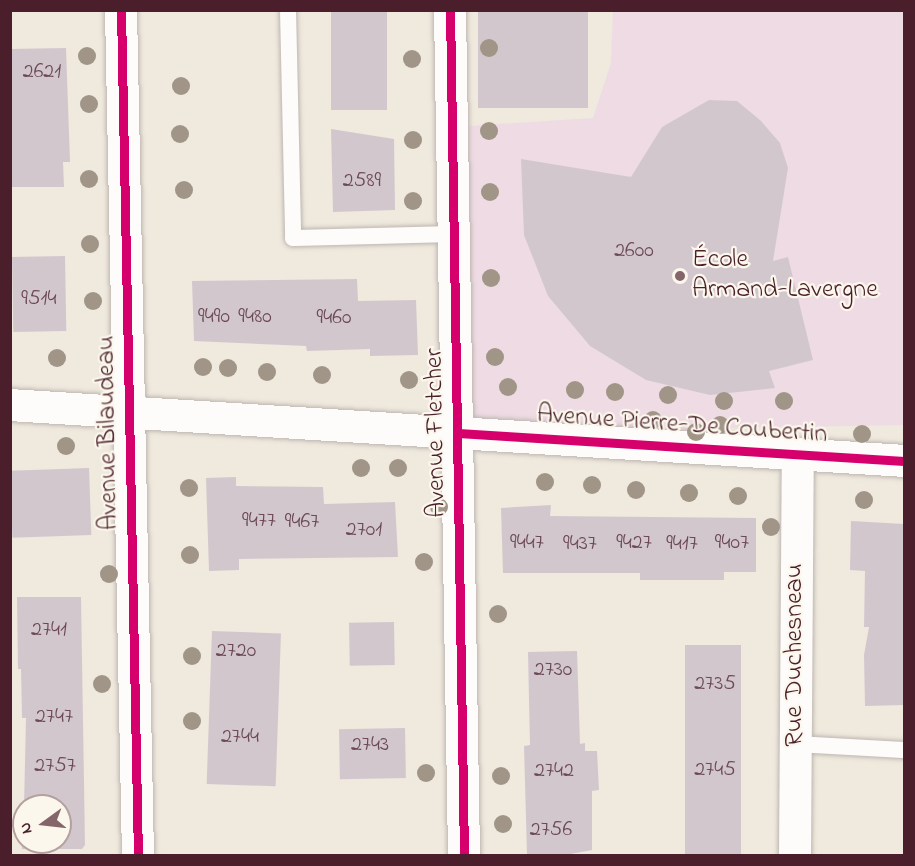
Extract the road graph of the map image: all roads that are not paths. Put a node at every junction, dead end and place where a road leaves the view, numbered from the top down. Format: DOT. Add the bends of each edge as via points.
graph roads {
  1 [pos="121,10"];
  2 [pos="288,10"];
  3 [pos="450,10"];
  4 [pos="455,234"];
  5 [pos="10,405"];
  6 [pos="130,413"];
  7 [pos="458,433"];
  8 [pos="798,454"];
  9 [pos="904,461"];
  10 [pos="795,744"];
  11 [pos="904,750"];
  12 [pos="138,855"];
  13 [pos="464,855"];
  14 [pos="795,855"];
  1 -- 6 [label="street, Avenue Bilaudeau"];
  2 -- 4 [label="lane" via="293,238"];
  3 -- 4 [label="street, Avenue Fletcher"];
  4 -- 7 [label="street, Avenue Fletcher"];
  5 -- 6 [label="street, Avenue Pierre-De Coubertin"];
  6 -- 7 [label="street, Avenue Pierre-De Coubertin"];
  6 -- 12 [label="street, Avenue Bilaudeau"];
  7 -- 8 [label="street, Avenue Pierre-De Coubertin"];
  7 -- 13 [label="street, Avenue Fletcher"];
  8 -- 9 [label="street, Avenue Pierre-De Coubertin"];
  8 -- 10 [label="street, Rue Duchesneau"];
  10 -- 11 [label="lane"];
  10 -- 14 [label="street, Rue Duchesneau"];
}
